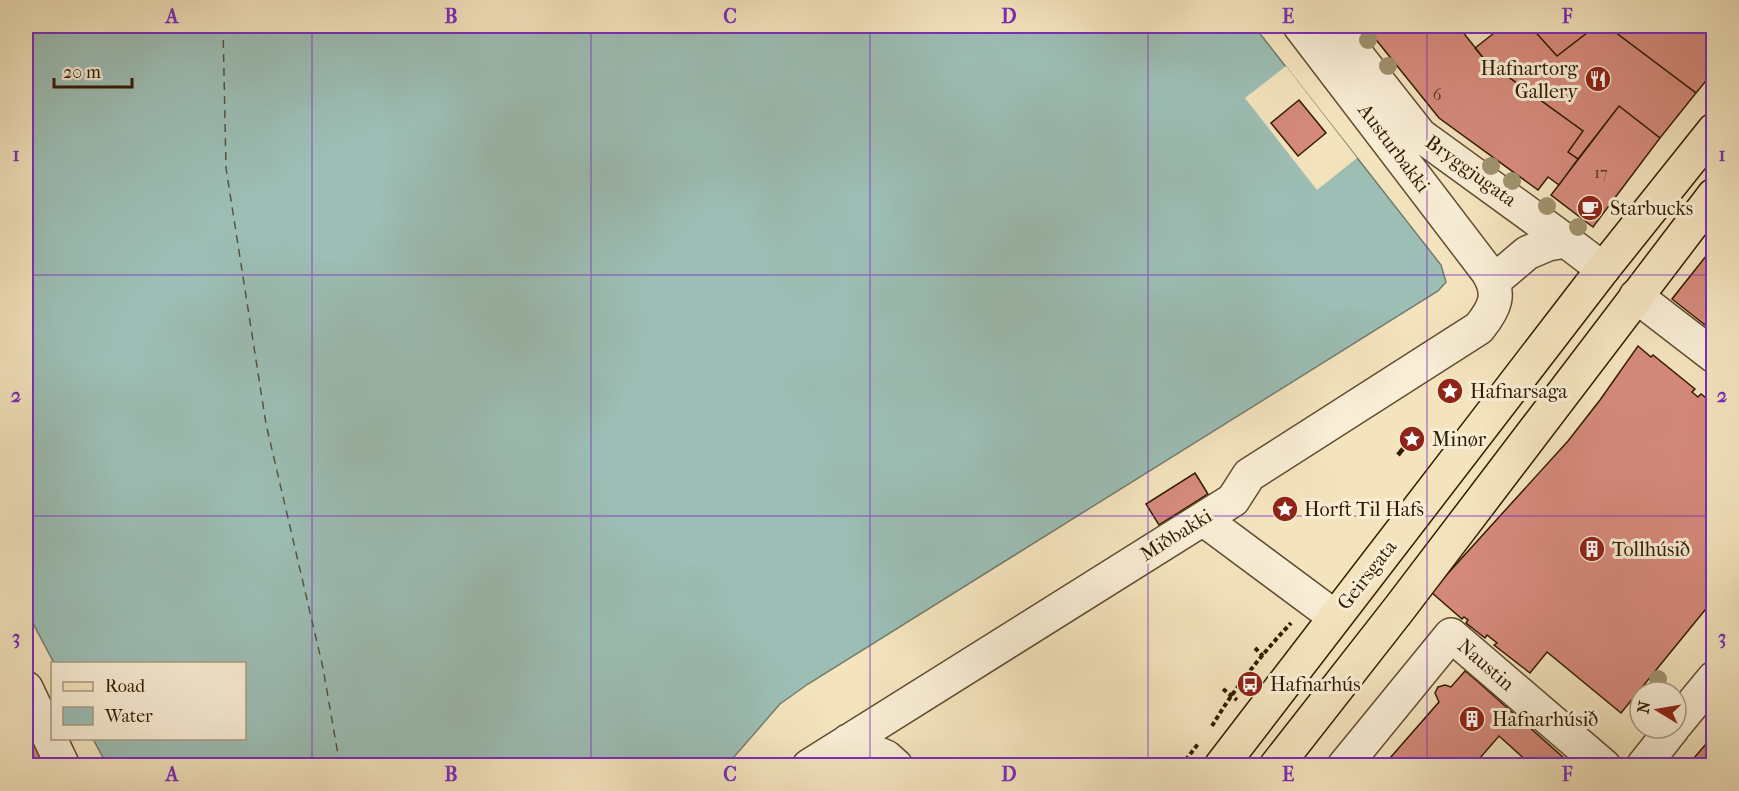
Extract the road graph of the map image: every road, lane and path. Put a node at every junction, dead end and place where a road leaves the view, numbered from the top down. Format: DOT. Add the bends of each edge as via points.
graph roads {
  1 [pos="1300,26"];
  2 [pos="1334,26"];
  3 [pos="1713,130"];
  4 [pos="1713,163"];
  5 [pos="1713,195"];
  6 [pos="1566,241"];
  7 [pos="1603,269"];
  8 [pos="1491,276"];
  9 [pos="1636,296"];
  10 [pos="1713,356"];
  11 [pos="1203,519"];
  12 [pos="1298,615"];
  13 [pos="1335,617"];
  14 [pos="1713,678"];
  15 [pos="26,688"];
  16 [pos="1688,710"];
  17 [pos="1211,727"];
  18 [pos="1664,740"];
  19 [pos="848,741"];
  20 [pos="1210,754"];
  21 [pos="63,765"];
  22 [pos="809,765"];
  23 [pos="896,765"];
  24 [pos="1181,765"];
  25 [pos="1276,765"];
  26 [pos="1344,765"];
  27 [pos="1604,765"];
  28 [pos="1643,765"];
  1 -- 8 [label="street, Austurbakki"];
  2 -- 6 [label="street, Bryggjugata" via="1420,135"];
  3 -- 7 [label="main road, Geirsgata"];
  4 -- 9 [label="main road" via="1636,263"];
  5 -- 9 [label="main road"];
  6 -- 7 [label="street, Bryggjugata"];
  6 -- 8 [label="street" via="1527,253"];
  7 -- 13 [label="main road, Geirsgata"];
  8 -- 11 [label="street, Miðbakki" via="1495,296 1492,311 1479,328 1249,475 1233,500"];
  9 -- 10 [label="street"];
  9 -- 25 [label="main road"];
  11 -- 13 [label="street"];
  11 -- 19 [label="street, Miðbakki"];
  12 -- 17 [label="path" via="1237,687"];
  13 -- 20 [label="main road, Geirsgata"];
  14 -- 16 [label="street"];
  15 -- 21 [label="street"];
  18 -- 28 [label="street"];
  19 -- 22 [label="street, Miðbakki"];
  19 -- 23 [label="street"];
  20 -- 24 [label="path"];
  26 -- 27 [label="street, Naustin" via="1451,635"];
}
